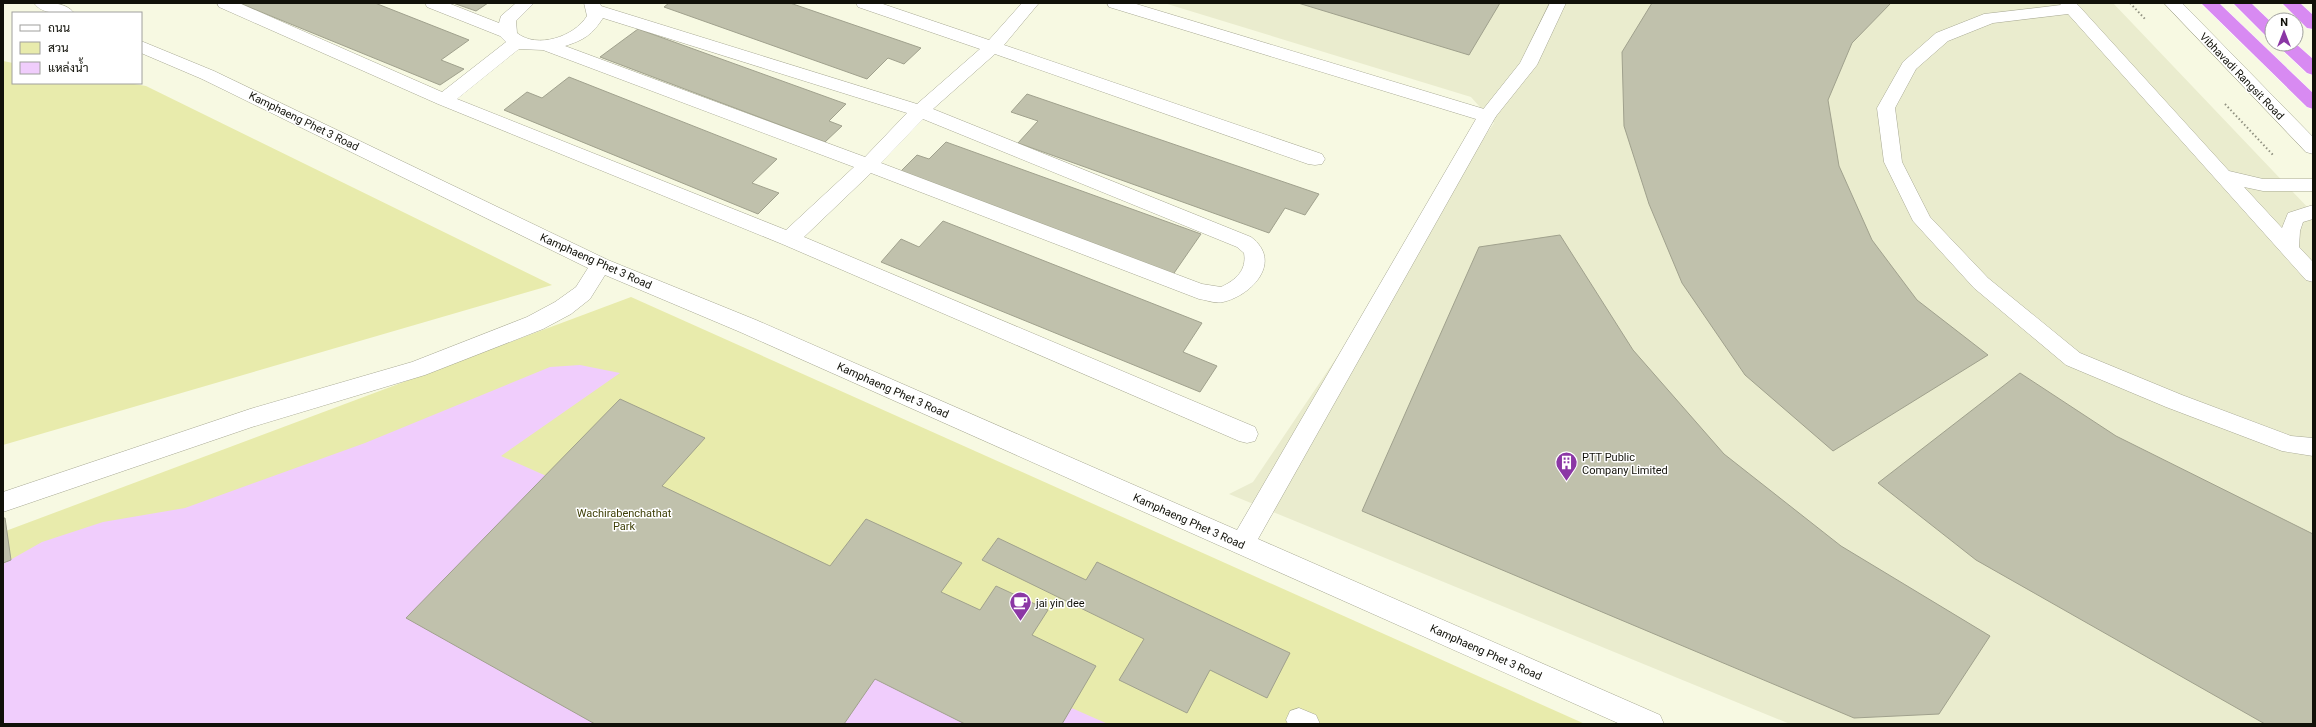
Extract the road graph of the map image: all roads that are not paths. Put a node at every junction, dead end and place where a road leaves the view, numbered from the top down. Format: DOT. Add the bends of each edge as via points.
graph roads {
  1 [pos="42,3"];
  2 [pos="225,3"];
  3 [pos="433,3"];
  4 [pos="526,3"];
  5 [pos="864,3"];
  6 [pos="1031,3"];
  7 [pos="1115,3"];
  8 [pos="1558,3"];
  9 [pos="2172,3"];
  10 [pos="2209,3"];
  11 [pos="2241,3"];
  12 [pos="2290,3"];
  13 [pos="2070,6"];
  14 [pos="594,7"];
  15 [pos="63,12"];
  16 [pos="2313,24"];
  17 [pos="2264,25"];
  18 [pos="512,37"];
  19 [pos="545,45"];
  20 [pos="142,46"];
  21 [pos="991,49"];
  22 [pos="2295,52"];
  23 [pos="2313,69"];
  24 [pos="444,100"];
  25 [pos="2313,103"];
  26 [pos="920,111"];
  27 [pos="1486,116"];
  28 [pos="2313,148"];
  29 [pos="1315,159"];
  30 [pos="868,165"];
  31 [pos="2225,176"];
  32 [pos="2313,185"];
  33 [pos="2313,212"];
  34 [pos="789,239"];
  35 [pos="2290,247"];
  36 [pos="601,265"];
  37 [pos="2313,275"];
  38 [pos="1247,434"];
  39 [pos="2313,447"];
  40 [pos="3,502"];
  41 [pos="1242,544"];
  42 [pos="1617,717"];
  43 [pos="1650,724"];
  1 -- 15 [label="street"];
  2 -- 24 [label="street"];
  3 -- 18 [label="street"];
  4 -- 18 [label="street" via="507,20"];
  5 -- 21 [label="street"];
  6 -- 21 [label="street"];
  7 -- 27 [label="street"];
  8 -- 27 [label="lane" via="1528,65"];
  9 -- 28 [label="street, Vibhavadi Rangsit Road"];
  10 -- 25 [label="highway"];
  11 -- 17 [label="highway"];
  12 -- 16 [label="highway"];
  13 -- 31 [label="lane"];
  13 -- 39 [label="lane" via="1990,18 1942,38 1909,66 1886,108 1893,162 1923,220 1981,284 2073,359 2290,445"];
  14 -- 19 [label="street" via="592,23 578,35"];
  14 -- 26 [label="street"];
  18 -- 19 [label="street" via="534,46"];
  18 -- 24 [label="street"];
  19 -- 30 [label="street"];
  20 -- 36 [label="street, Kamphaeng Phet 3 Road"];
  21 -- 26 [label="street"];
  21 -- 29 [label="street"];
  22 -- 23 [label="highway"];
  24 -- 34 [label="street"];
  26 -- 30 [label="street"];
  26 -- 30 [label="street" via="1244,242 1253,249 1253,271 1234,290 1219,295 1199,291"];
  27 -- 41 [label="street"];
  30 -- 34 [label="street"];
  31 -- 32 [label="lane" via="2263,185"];
  31 -- 35 [label="lane"];
  33 -- 35 [label="lane" via="2295,218 2290,232"];
  34 -- 38 [label="street"];
  35 -- 37 [label="lane"];
  36 -- 40 [label="street" via="583,293 563,308 535,323 417,369 250,418"];
  36 -- 41 [label="street, Kamphaeng Phet 3 Road" via="748,326"];
  41 -- 42 [label="street, Kamphaeng Phet 3 Road"];
  42 -- 43 [label="street, Kamphaeng Phet 3 Road"];
}
